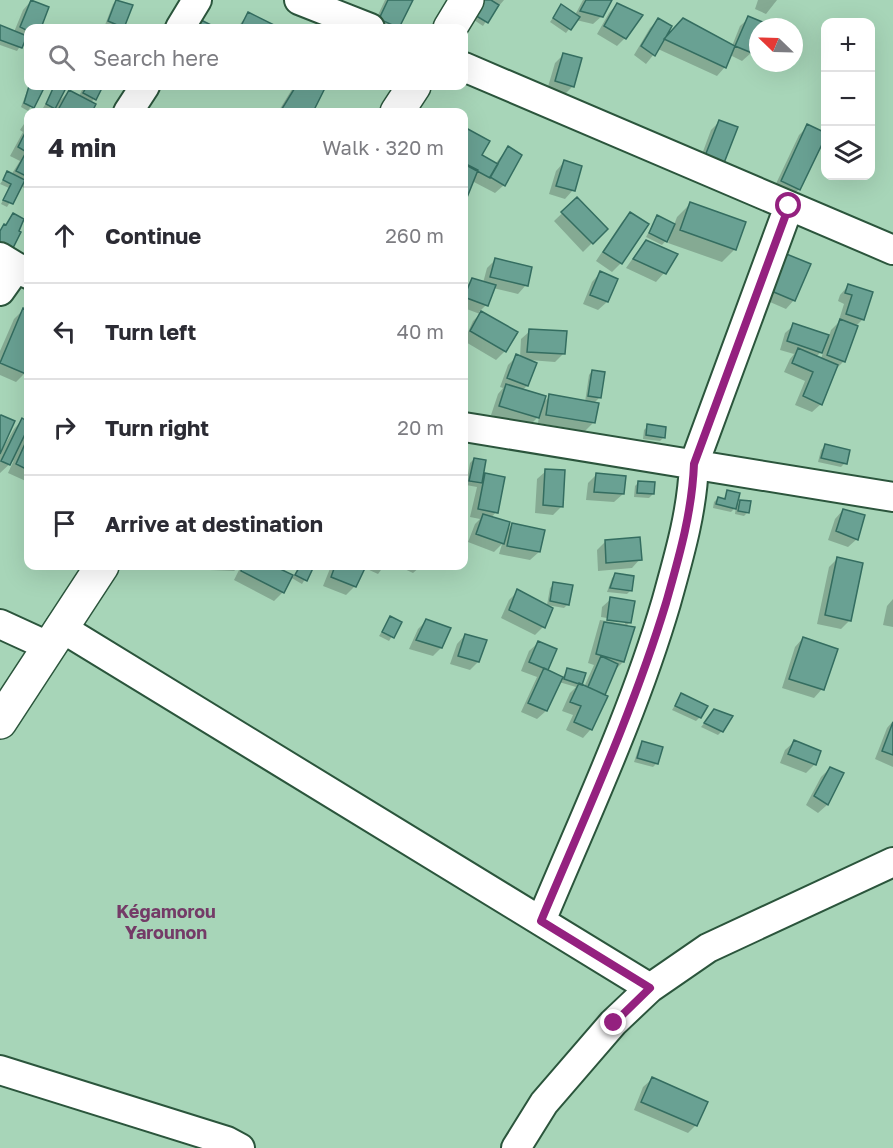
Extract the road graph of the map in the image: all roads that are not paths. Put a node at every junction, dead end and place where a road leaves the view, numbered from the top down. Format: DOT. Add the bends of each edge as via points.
graph roads {
  1 [pos="197,0"];
  2 [pos="298,0"];
  3 [pos="467,0"];
  4 [pos="182,24"];
  5 [pos="360,24"];
  6 [pos="452,24"];
  7 [pos="468,69"];
  8 [pos="142,90"];
  9 [pos="411,90"];
  10 [pos="131,108"];
  11 [pos="400,108"];
  12 [pos="789,206"];
  13 [pos="893,250"];
  14 [pos="15,266"];
  15 [pos="0,291"];
  16 [pos="468,428"];
  17 [pos="694,464"];
  18 [pos="893,496"];
  19 [pos="99,570"];
  20 [pos="0,624"];
  21 [pos="54,637"];
  22 [pos="0,722"];
  23 [pos="893,862"];
  24 [pos="541,921"];
  25 [pos="650,988"];
  26 [pos="0,1070"];
  27 [pos="240,1148"];
  28 [pos="516,1148"];
  1 -- 4 [label="street"];
  2 -- 5 [label="street"];
  3 -- 6 [label="main road"];
  7 -- 12 [label="street"];
  8 -- 10 [label="street"];
  9 -- 11 [label="main road"];
  12 -- 13 [label="street"];
  12 -- 17 [label="street"];
  14 -- 15 [label="street"];
  16 -- 17 [label="street"];
  17 -- 18 [label="street"];
  17 -- 24 [label="street" via="693,496 682,546 655,640"];
  19 -- 21 [label="main road"];
  20 -- 21 [label="street"];
  21 -- 22 [label="main road"];
  21 -- 24 [label="street"];
  23 -- 25 [label="street" via="708,948"];
  24 -- 25 [label="street"];
  25 -- 28 [label="street" via="544,1103"];
  26 -- 27 [label="street"];
}
